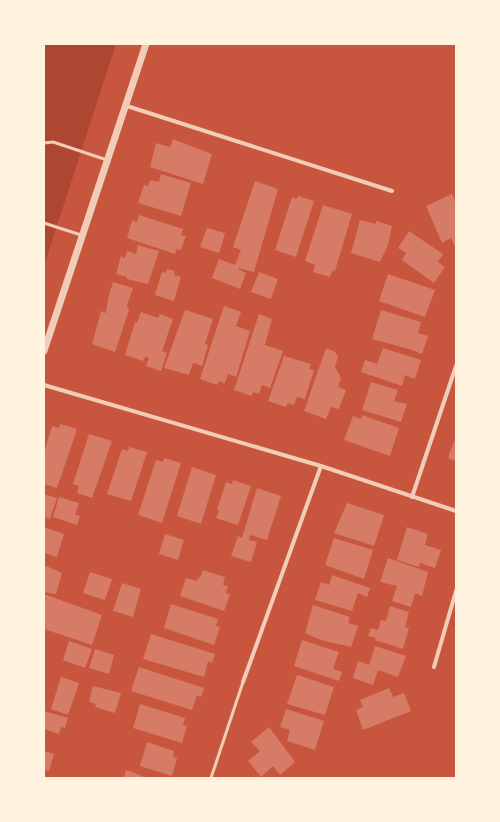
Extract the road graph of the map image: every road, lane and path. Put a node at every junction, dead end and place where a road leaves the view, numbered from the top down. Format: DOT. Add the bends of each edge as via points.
graph roads {
  1 [pos="146,44"];
  2 [pos="127,106"];
  3 [pos="44,143"];
  4 [pos="109,160"];
  5 [pos="392,191"];
  6 [pos="44,223"];
  7 [pos="83,235"];
  8 [pos="44,351"];
  9 [pos="456,366"];
  10 [pos="44,385"];
  11 [pos="322,466"];
  12 [pos="412,497"];
  13 [pos="456,511"];
  14 [pos="456,591"];
  15 [pos="434,666"];
  16 [pos="243,682"];
  17 [pos="211,778"];
  1 -- 2 [label="street"];
  2 -- 4 [label="street"];
  2 -- 5 [label="street"];
  3 -- 4 [label="lane" via="53,142"];
  4 -- 7 [label="street"];
  6 -- 7 [label="lane"];
  7 -- 8 [label="street"];
  9 -- 12 [label="street"];
  10 -- 11 [label="street"];
  11 -- 12 [label="street"];
  11 -- 16 [label="street"];
  12 -- 13 [label="street"];
  14 -- 15 [label="street"];
  16 -- 17 [label="lane"];
}
